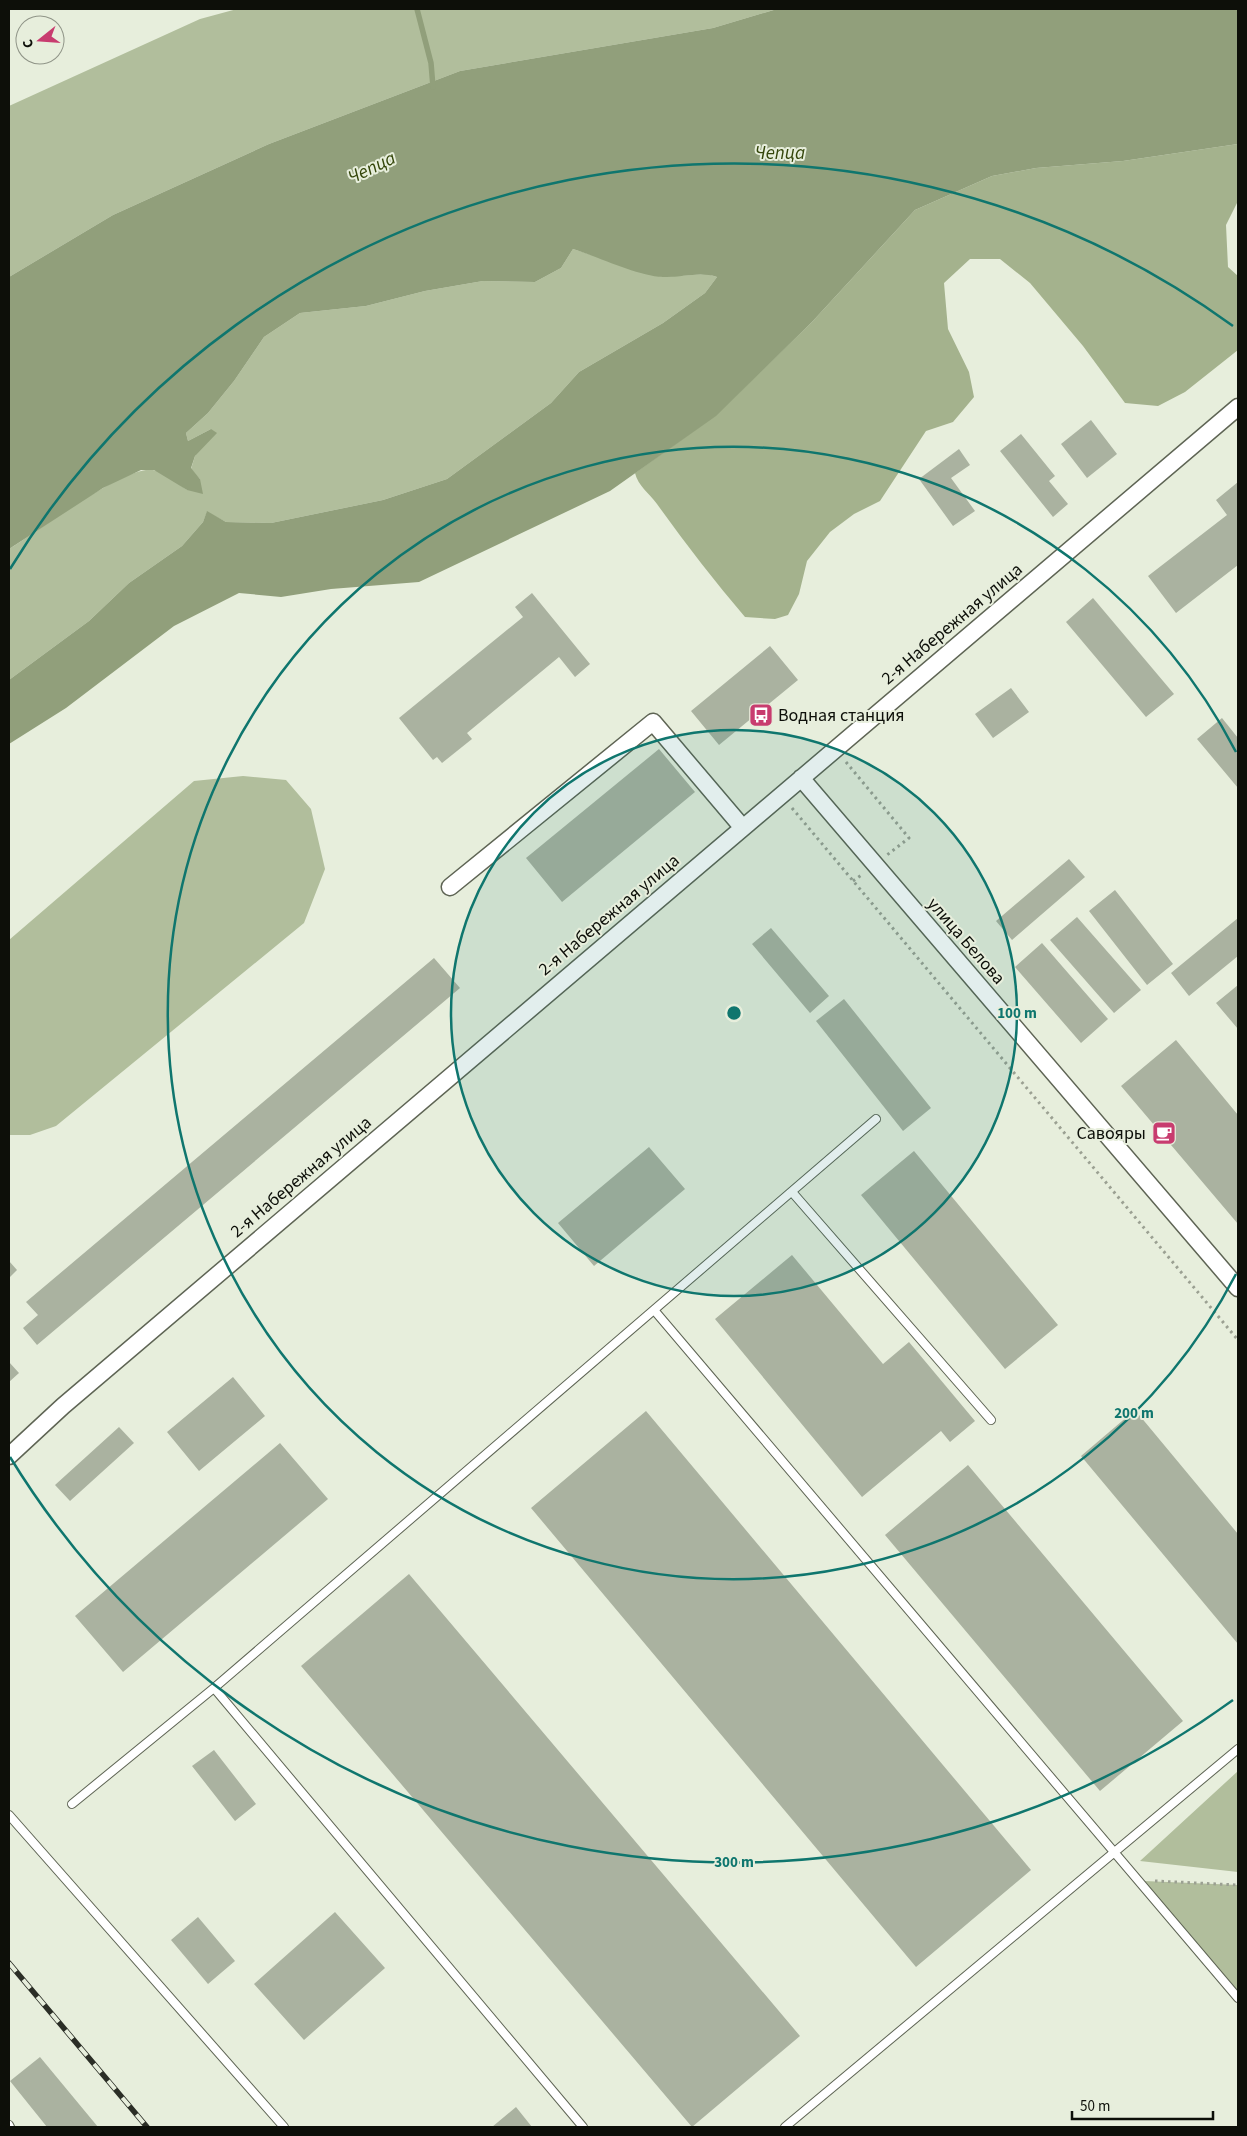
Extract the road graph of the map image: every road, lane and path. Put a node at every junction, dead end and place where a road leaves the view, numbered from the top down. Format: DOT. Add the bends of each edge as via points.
graph roads {
  1 [pos="1238,407"];
  2 [pos="853,754"];
  3 [pos="801,778"];
  4 [pos="792,807"];
  5 [pos="743,828"];
  6 [pos="875,865"];
  7 [pos="853,881"];
  8 [pos="450,887"];
  9 [pos="876,1119"];
  10 [pos="792,1192"];
  11 [pos="1238,1288"];
  12 [pos="654,1310"];
  13 [pos="1238,1340"];
  14 [pos="991,1420"];
  15 [pos="9,1456"];
  16 [pos="214,1688"];
  17 [pos="1238,1748"];
  18 [pos="72,1804"];
  19 [pos="9,1815"];
  20 [pos="1114,1852"];
  21 [pos="1139,1881"];
  22 [pos="1238,1885"];
  23 [pos="1238,1998"];
  24 [pos="284,2127"];
  25 [pos="583,2127"];
  26 [pos="785,2127"];
  1 -- 3 [label="street, 2-я Набережная улица"];
  2 -- 6 [label="path" via="845,761 909,838"];
  3 -- 5 [label="street, 2-я Набережная улица"];
  3 -- 6 [label="street, улица Белова"];
  4 -- 7 [label="path"];
  5 -- 8 [label="street" via="653,722"];
  5 -- 15 [label="street, 2-я Набережная улица" via="63,1406"];
  6 -- 7 [label="path"];
  6 -- 11 [label="street, улица Белова"];
  7 -- 13 [label="path"];
  9 -- 10 [label="lane"];
  10 -- 12 [label="lane"];
  10 -- 14 [label="lane"];
  12 -- 16 [label="lane"];
  12 -- 20 [label="lane"];
  16 -- 18 [label="lane"];
  16 -- 25 [label="lane"];
  17 -- 20 [label="lane"];
  19 -- 24 [label="lane"];
  20 -- 21 [label="lane"];
  20 -- 26 [label="lane"];
  21 -- 22 [label="path"];
  21 -- 23 [label="lane"];
}
